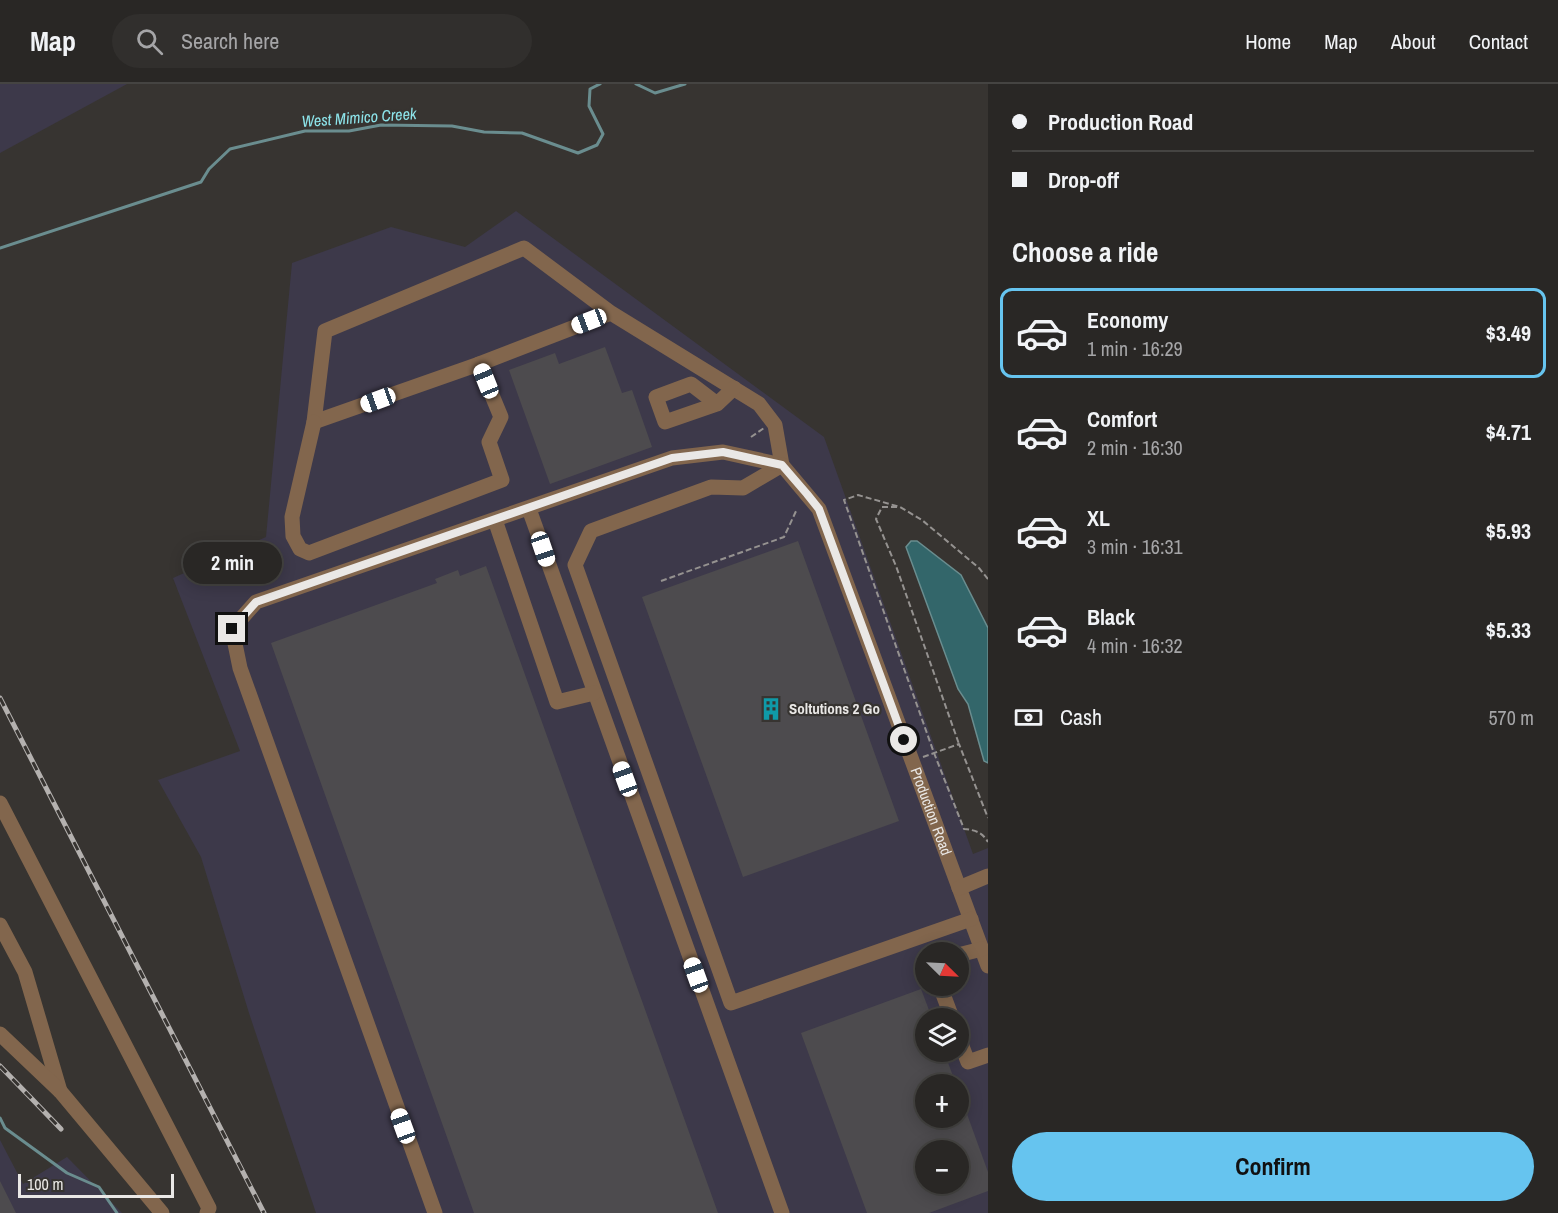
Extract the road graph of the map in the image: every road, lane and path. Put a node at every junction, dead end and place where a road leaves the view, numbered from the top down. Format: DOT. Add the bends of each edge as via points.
graph roads {
  1 [pos="611,313"];
  2 [pos="479,363"];
  3 [pos="734,388"];
  4 [pos="717,404"];
  5 [pos="314,422"];
  6 [pos="764,428"];
  7 [pos="751,437"];
  8 [pos="782,465"];
  9 [pos="900,507"];
  10 [pos="529,509"];
  11 [pos="796,509"];
  12 [pos="495,520"];
  13 [pos="988,579"];
  14 [pos="661,581"];
  15 [pos="594,693"];
  16 [pos="959,744"];
  17 [pos="934,753"];
  18 [pos="0,803"];
  19 [pos="988,818"];
  20 [pos="988,842"];
  21 [pos="988,876"];
  22 [pos="959,888"];
  23 [pos="971,919"];
  24 [pos="0,925"];
  25 [pos="982,949"];
  26 [pos="969,952"];
  27 [pos="988,966"];
  28 [pos="0,1034"];
  29 [pos="988,1055"];
  30 [pos="969,1062"];
  31 [pos="60,1091"];
  32 [pos="162,1213"];
  33 [pos="207,1213"];
  34 [pos="435,1213"];
  35 [pos="782,1213"];
  1 -- 2 [label="street"];
  1 -- 3 [label="street"];
  1 -- 5 [label="street" via="524,248 325,331"];
  2 -- 5 [label="street"];
  2 -- 5 [label="street" via="501,417 489,442 502,480 309,552 300,549 293,536 292,517"];
  3 -- 4 [label="street"];
  3 -- 8 [label="street" via="759,404 775,424"];
  6 -- 7 [label="path"];
  8 -- 10 [label="street" via="723,452 672,458"];
  8 -- 22 [label="street, Production Road" via="819,509"];
  8 -- 23 [label="street" via="743,488 711,487 591,531 575,565 731,1003"];
  9 -- 13 [label="path" via="922,520"];
  9 -- 16 [label="path" via="882,507 876,519"];
  9 -- 17 [label="path" via="858,495 844,500"];
  10 -- 12 [label="street"];
  10 -- 15 [label="street"];
  11 -- 14 [label="path" via="784,537"];
  12 -- 15 [label="street" via="557,702"];
  12 -- 34 [label="street" via="256,602 232,629 240,668"];
  15 -- 35 [label="street"];
  16 -- 17 [label="path"];
  16 -- 19 [label="path"];
  17 -- 20 [label="path" via="964,830 975,830"];
  18 -- 33 [label="street" via="209,1208"];
  21 -- 22 [label="street"];
  22 -- 23 [label="street, Production Road"];
  23 -- 25 [label="street, Production Road"];
  24 -- 31 [label="street" via="25,972"];
  25 -- 26 [label="street"];
  25 -- 27 [label="street, Production Road"];
  28 -- 31 [label="street"];
  29 -- 30 [label="street"];
  31 -- 32 [label="street"];
}
